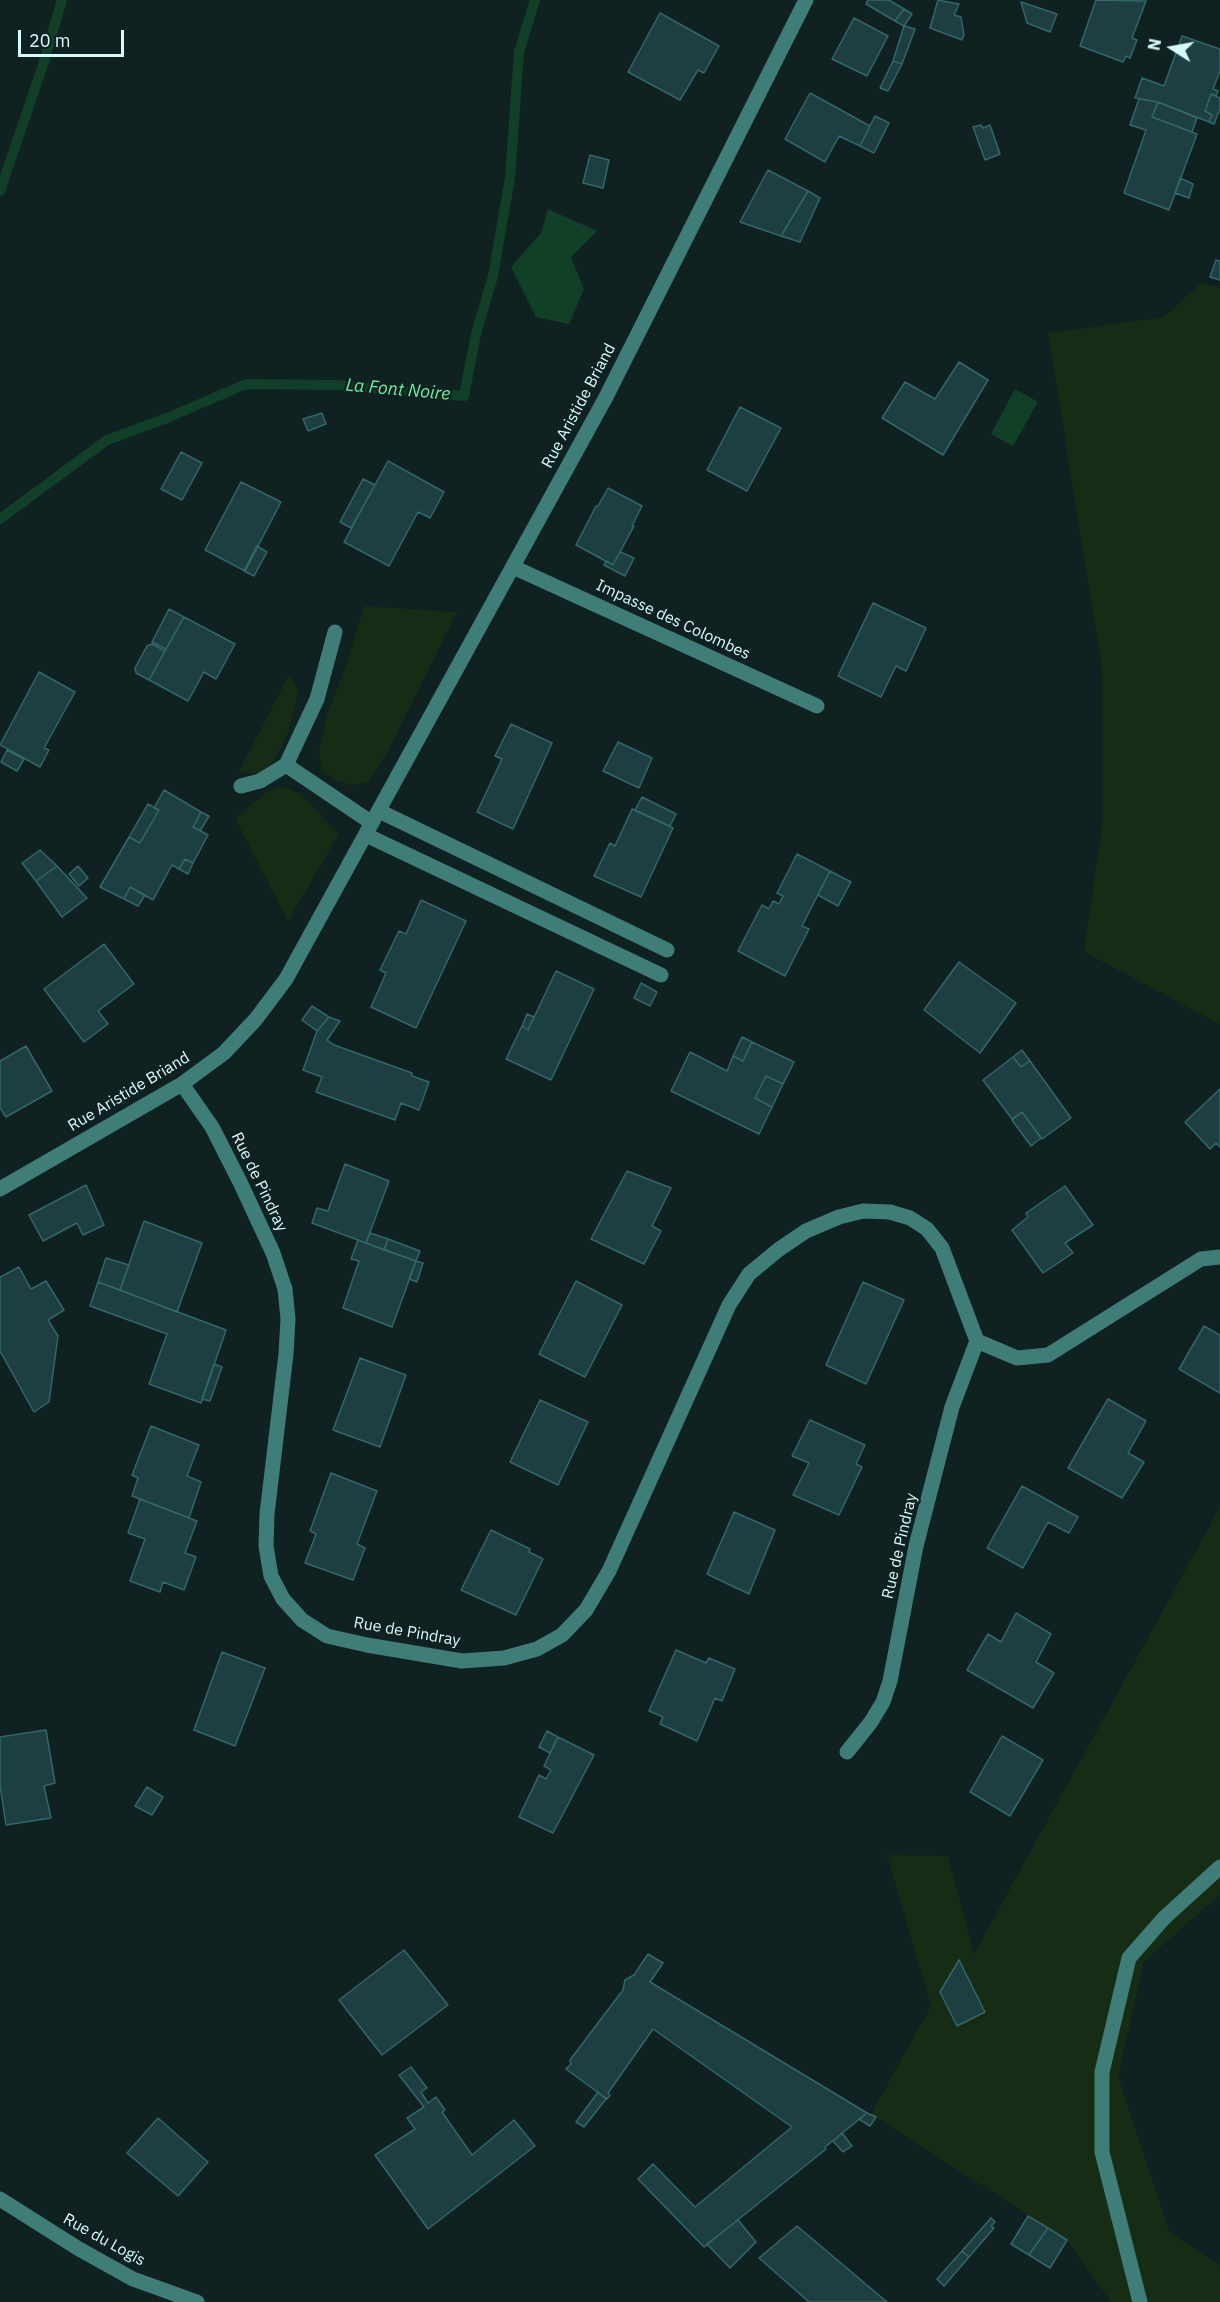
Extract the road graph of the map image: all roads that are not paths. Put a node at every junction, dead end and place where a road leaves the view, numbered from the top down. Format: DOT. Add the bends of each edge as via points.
graph roads {
  1 [pos="806,0"];
  2 [pos="513,567"];
  3 [pos="335,632"];
  4 [pos="817,706"];
  5 [pos="286,765"];
  6 [pos="241,786"];
  7 [pos="372,823"];
  8 [pos="667,950"];
  9 [pos="661,975"];
  10 [pos="182,1084"];
  11 [pos="0,1189"];
  12 [pos="1220,1257"];
  13 [pos="977,1341"];
  14 [pos="847,1752"];
  15 [pos="1220,1867"];
  16 [pos="0,2199"];
  17 [pos="197,2302"];
  18 [pos="1140,2302"];
  1 -- 2 [label="street, Rue Aristide Briand" via="606,397"];
  2 -- 4 [label="street, Impasse des Colombes"];
  2 -- 7 [label="street, Rue Aristide Briand"];
  3 -- 5 [label="street" via="317,699"];
  5 -- 6 [label="street" via="260,781"];
  5 -- 7 [label="street"];
  7 -- 8 [label="street"];
  7 -- 9 [label="street"];
  7 -- 10 [label="street, Rue Aristide Briand" via="286,979 256,1020 224,1053"];
  10 -- 11 [label="street, Rue Aristide Briand"];
  10 -- 13 [label="street, Rue de Pindray" via="212,1127 240,1182 285,1289 286,1354 266,1546 271,1576 283,1599 302,1620 327,1636 462,1661 504,1658 537,1649 562,1635 586,1610 609,1571 729,1305 749,1274 814,1228 863,1211 890,1212 927,1229 942,1248"];
  12 -- 13 [label="street" via="1201,1259 1048,1355 1017,1358"];
  13 -- 14 [label="street, Rue de Pindray" via="952,1407 916,1546 890,1681 877,1712"];
  15 -- 18 [label="street" via="1164,1918 1129,1958 1102,2072 1102,2152"];
  16 -- 17 [label="street, Rue du Logis" via="124,2274"];
}
